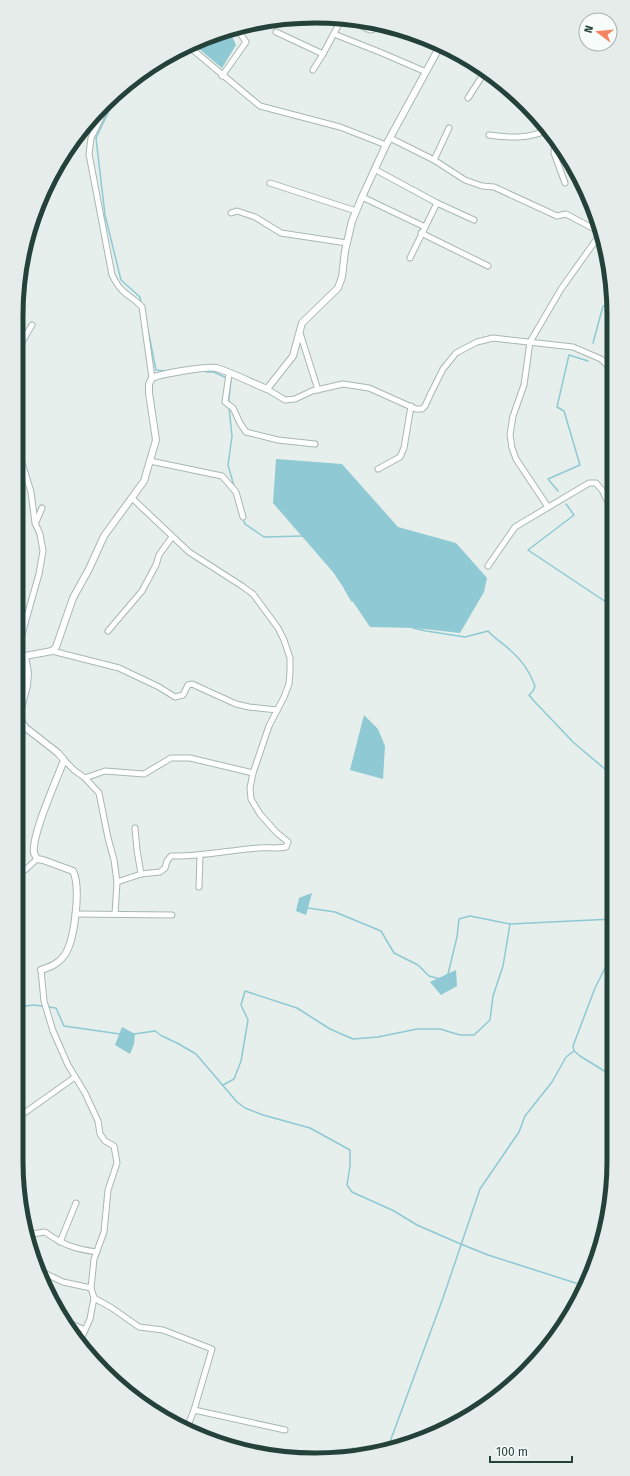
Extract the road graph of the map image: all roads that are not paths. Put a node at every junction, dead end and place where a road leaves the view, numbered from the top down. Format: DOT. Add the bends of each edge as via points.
graph roads {
  1 [pos="339,24"];
  2 [pos="276,32"];
  3 [pos="240,33"];
  4 [pos="334,34"];
  5 [pos="193,50"];
  6 [pos="438,50"];
  7 [pos="323,54"];
  8 [pos="313,70"];
  9 [pos="426,72"];
  10 [pos="222,76"];
  11 [pos="482,76"];
  12 [pos="468,98"];
  13 [pos="101,116"];
  14 [pos="449,128"];
  15 [pos="543,132"];
  16 [pos="489,135"];
  17 [pos="390,138"];
  18 [pos="386,145"];
  19 [pos="554,148"];
  20 [pos="434,160"];
  21 [pos="376,170"];
  22 [pos="270,182"];
  23 [pos="565,184"];
  24 [pos="362,197"];
  25 [pos="437,203"];
  26 [pos="356,211"];
  27 [pos="231,213"];
  28 [pos="474,220"];
  29 [pos="425,227"];
  30 [pos="594,229"];
  31 [pos="421,233"];
  32 [pos="597,239"];
  33 [pos="347,243"];
  34 [pos="410,258"];
  35 [pos="488,266"];
  36 [pos="32,325"];
  37 [pos="300,333"];
  38 [pos="23,340"];
  39 [pos="530,342"];
  40 [pos="607,365"];
  41 [pos="229,374"];
  42 [pos="152,378"];
  43 [pos="268,389"];
  44 [pos="318,390"];
  45 [pos="411,406"];
  46 [pos="315,444"];
  47 [pos="150,461"];
  48 [pos="23,466"];
  49 [pos="378,469"];
  50 [pos="133,499"];
  51 [pos="607,500"];
  52 [pos="548,507"];
  53 [pos="42,508"];
  54 [pos="243,517"];
  55 [pos="35,523"];
  56 [pos="172,537"];
  57 [pos="488,566"];
  58 [pos="23,631"];
  59 [pos="108,631"];
  60 [pos="52,651"];
  61 [pos="25,656"];
  62 [pos="23,697"];
  63 [pos="277,710"];
  64 [pos="23,724"];
  65 [pos="64,760"];
  66 [pos="253,773"];
  67 [pos="85,778"];
  68 [pos="135,828"];
  69 [pos="200,855"];
  70 [pos="37,859"];
  71 [pos="23,871"];
  72 [pos="142,874"];
  73 [pos="117,882"];
  74 [pos="199,887"];
  75 [pos="75,914"];
  76 [pos="115,914"];
  77 [pos="172,915"];
  78 [pos="40,970"];
  79 [pos="75,1077"];
  80 [pos="23,1114"];
  81 [pos="76,1203"];
  82 [pos="32,1234"];
  83 [pos="60,1242"];
  84 [pos="97,1252"];
  85 [pos="45,1273"];
  86 [pos="91,1288"];
  87 [pos="94,1298"];
  88 [pos="74,1326"];
  89 [pos="85,1330"];
  90 [pos="82,1337"];
  91 [pos="194,1410"];
  92 [pos="188,1424"];
  93 [pos="285,1430"];
  1 -- 4 [label="street"];
  2 -- 7 [label="street"];
  3 -- 10 [label="street" via="246,42"];
  4 -- 7 [label="street"];
  4 -- 9 [label="street"];
  5 -- 10 [label="street"];
  6 -- 9 [label="street"];
  7 -- 8 [label="street"];
  9 -- 17 [label="street"];
  10 -- 18 [label="street" via="260,106 340,127"];
  11 -- 12 [label="street"];
  13 -- 42 [label="street" via="91,138 89,154 101,222 112,275 117,285 142,307"];
  14 -- 20 [label="street"];
  15 -- 16 [label="street" via="508,138"];
  17 -- 18 [label="street"];
  17 -- 20 [label="street"];
  18 -- 21 [label="street"];
  19 -- 23 [label="street"];
  20 -- 30 [label="street" via="465,180 494,187 557,216 566,214"];
  21 -- 24 [label="street"];
  21 -- 25 [label="street"];
  22 -- 26 [label="street"];
  24 -- 26 [label="street"];
  24 -- 29 [label="street"];
  25 -- 28 [label="street"];
  25 -- 29 [label="street"];
  26 -- 33 [label="street"];
  27 -- 33 [label="street" via="237,211 250,215 281,233"];
  29 -- 31 [label="street"];
  31 -- 34 [label="street"];
  31 -- 35 [label="street"];
  32 -- 39 [label="street" via="561,289"];
  33 -- 37 [label="street" via="338,288 302,323"];
  36 -- 38 [label="street"];
  37 -- 43 [label="street" via="293,356"];
  37 -- 44 [label="street"];
  39 -- 40 [label="street" via="573,347 601,359"];
  39 -- 45 [label="street" via="493,338 477,342 456,354 443,370 422,409"];
  39 -- 52 [label="street" via="524,385 513,416 510,436 516,459"];
  41 -- 42 [label="street" via="214,368 167,373"];
  41 -- 43 [label="street"];
  41 -- 46 [label="street" via="225,402 233,408 246,432 278,440"];
  42 -- 47 [label="street" via="149,393 156,440"];
  43 -- 44 [label="street" via="285,400"];
  44 -- 45 [label="street" via="343,384 369,388"];
  45 -- 49 [label="street" via="404,448 400,457"];
  47 -- 50 [label="street" via="144,481"];
  47 -- 54 [label="street" via="222,476 236,492"];
  48 -- 55 [label="street" via="31,492"];
  50 -- 56 [label="street"];
  50 -- 60 [label="street" via="104,536 72,598 60,637"];
  51 -- 52 [label="street" via="600,486 592,482"];
  52 -- 57 [label="street" via="515,527"];
  53 -- 55 [label="street"];
  55 -- 58 [label="street" via="43,551"];
  56 -- 59 [label="street" via="159,555 142,591"];
  56 -- 63 [label="street" via="189,552 253,594 278,628 290,658 290,672 289,684"];
  60 -- 61 [label="street"];
  60 -- 63 [label="street" via="119,668 175,697 183,695 188,685 192,684 236,704"];
  61 -- 62 [label="street" via="28,673"];
  63 -- 66 [label="street"];
  64 -- 65 [label="street"];
  65 -- 67 [label="street"];
  65 -- 70 [label="street" via="35,840 34,853"];
  66 -- 67 [label="street" via="176,757 144,774 105,771"];
  66 -- 69 [label="street" via="251,798 260,814 288,842 286,847"];
  67 -- 73 [label="street" via="99,793"];
  68 -- 72 [label="street"];
  69 -- 72 [label="street" via="171,856 160,872"];
  69 -- 74 [label="street"];
  70 -- 71 [label="street"];
  70 -- 75 [label="street" via="73,871 76,877"];
  72 -- 73 [label="street"];
  73 -- 76 [label="street"];
  75 -- 76 [label="street"];
  75 -- 78 [label="street" via="72,935 64,955 57,963"];
  76 -- 77 [label="street"];
  78 -- 79 [label="street" via="44,1003 53,1031"];
  79 -- 80 [label="street"];
  79 -- 84 [label="street" via="98,1121 100,1134 114,1146 117,1163 108,1190 104,1232"];
  81 -- 83 [label="street"];
  82 -- 83 [label="street" via="45,1232"];
  83 -- 84 [label="street" via="80,1250"];
  84 -- 86 [label="street"];
  85 -- 86 [label="street" via="63,1282"];
  86 -- 87 [label="street"];
  87 -- 89 [label="street"];
  87 -- 91 [label="street" via="139,1327 163,1330 212,1349"];
  88 -- 89 [label="street"];
  89 -- 90 [label="street"];
  91 -- 92 [label="street"];
  91 -- 93 [label="street"];
}
